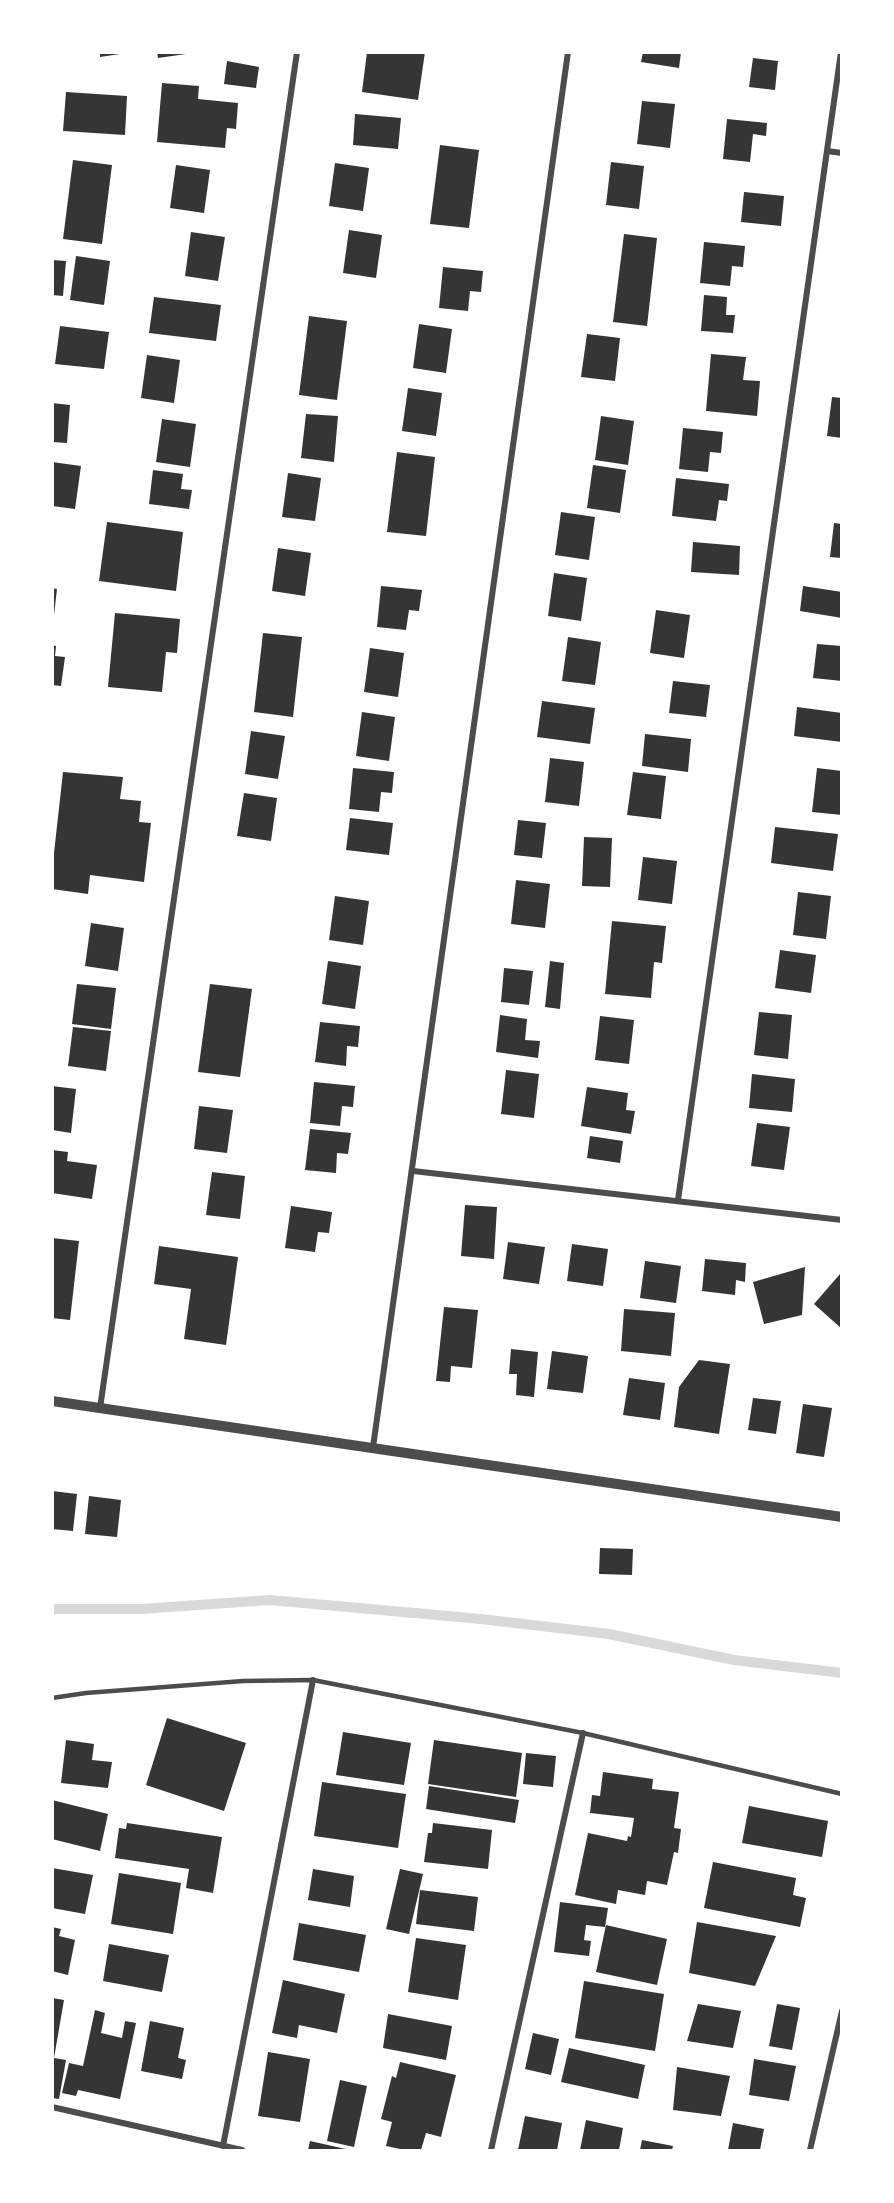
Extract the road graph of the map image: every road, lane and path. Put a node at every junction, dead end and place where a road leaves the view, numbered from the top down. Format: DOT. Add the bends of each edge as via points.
graph roads {
  1 [pos="297,52"];
  2 [pos="568,52"];
  3 [pos="842,52"];
  4 [pos="827,151"];
  5 [pos="842,153"];
  6 [pos="413,1171"];
  7 [pos="678,1200"];
  8 [pos="842,1220"];
  9 [pos="52,1401"];
  10 [pos="100,1408"];
  11 [pos="373,1447"];
  12 [pos="842,1517"];
  13 [pos="313,1680"];
  14 [pos="52,1698"];
  15 [pos="584,1733"];
  16 [pos="842,1794"];
  17 [pos="842,2011"];
  18 [pos="52,2107"];
  19 [pos="223,2146"];
  20 [pos="242,2151"];
  21 [pos="491,2151"];
  22 [pos="810,2151"];
  1 -- 10 [label="street"];
  2 -- 6 [label="street"];
  3 -- 4 [label="street"];
  4 -- 5 [label="street"];
  4 -- 7 [label="street"];
  6 -- 7 [label="street"];
  6 -- 11 [label="street"];
  7 -- 8 [label="street"];
  9 -- 10 [label="street"];
  10 -- 11 [label="street"];
  11 -- 12 [label="street"];
  13 -- 14 [label="lane" via="232,1682"];
  13 -- 15 [label="lane"];
  13 -- 19 [label="street"];
  15 -- 16 [label="lane"];
  15 -- 21 [label="street"];
  17 -- 22 [label="street"];
  18 -- 19 [label="street"];
  19 -- 20 [label="street"];
}
